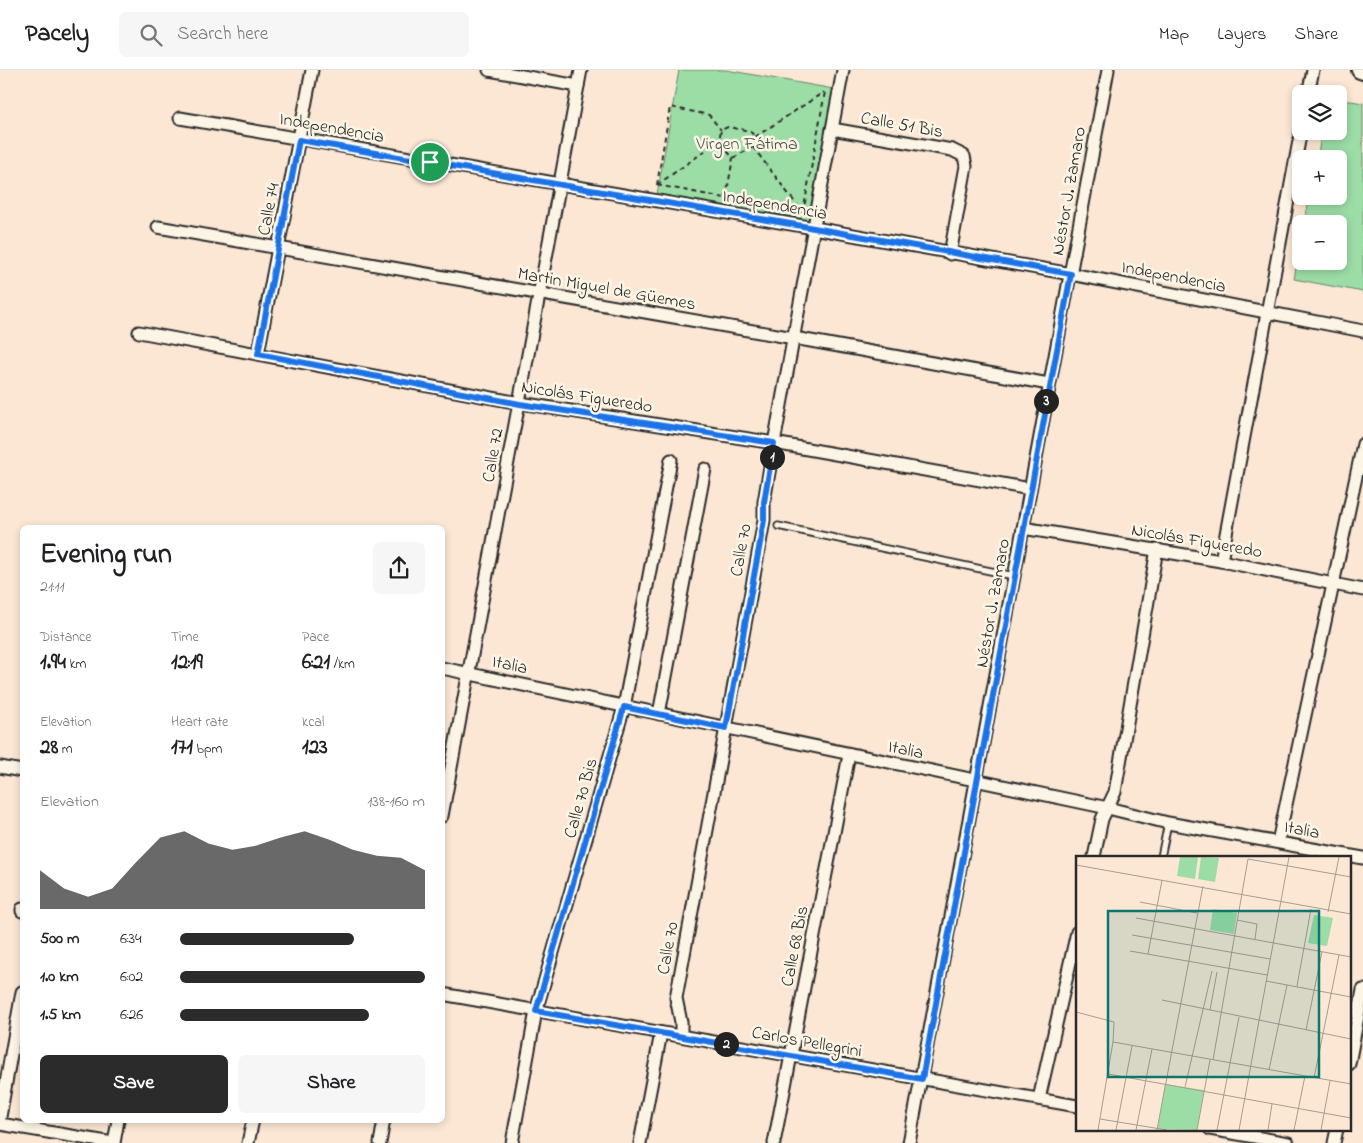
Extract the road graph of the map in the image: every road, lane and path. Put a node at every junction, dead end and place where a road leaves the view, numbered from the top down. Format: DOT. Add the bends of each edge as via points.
graph roads {
  1 [pos="312,70"];
  2 [pos="489,70"];
  3 [pos="581,70"];
  4 [pos="843,70"];
  5 [pos="1108,70"];
  6 [pos="1313,70"];
  7 [pos="1310,85"];
  8 [pos="578,86"];
  9 [pos="180,118"];
  10 [pos="721,130"];
  11 [pos="832,130"];
  12 [pos="755,137"];
  13 [pos="299,140"];
  14 [pos="1299,140"];
  15 [pos="719,141"];
  16 [pos="753,147"];
  17 [pos="734,158"];
  18 [pos="560,184"];
  19 [pos="657,185"];
  20 [pos="726,198"];
  21 [pos="803,213"];
  22 [pos="158,227"];
  23 [pos="814,228"];
  24 [pos="278,248"];
  25 [pos="950,254"];
  26 [pos="1071,274"];
  27 [pos="540,294"];
  28 [pos="1266,312"];
  29 [pos="1363,331"];
  30 [pos="139,332"];
  31 [pos="794,338"];
  32 [pos="258,354"];
  33 [pos="1050,384"];
  34 [pos="520,404"];
  35 [pos="774,443"];
  36 [pos="1363,444"];
  37 [pos="671,460"];
  38 [pos="705,469"];
  39 [pos="1030,489"];
  40 [pos="778,526"];
  41 [pos="1023,528"];
  42 [pos="1157,549"];
  43 [pos="1221,561"];
  44 [pos="1014,576"];
  45 [pos="1334,585"];
  46 [pos="1363,590"];
  47 [pos="445,669"];
  48 [pos="470,674"];
  49 [pos="624,707"];
  50 [pos="659,714"];
  51 [pos="726,728"];
  52 [pos="849,755"];
  53 [pos="0,767"];
  54 [pos="20,771"];
  55 [pos="977,782"];
  56 [pos="445,801"];
  57 [pos="1108,808"];
  58 [pos="1168,823"];
  59 [pos="1278,842"];
  60 [pos="1094,856"];
  61 [pos="1161,856"];
  62 [pos="1363,858"];
  63 [pos="1076,936"];
  64 [pos="1363,990"];
  65 [pos="445,995"];
  66 [pos="20,1003"];
  67 [pos="536,1011"];
  68 [pos="661,1033"];
  69 [pos="681,1036"];
  70 [pos="790,1056"];
  71 [pos="1350,1059"];
  72 [pos="922,1079"];
  73 [pos="1039,1099"];
  74 [pos="1076,1106"];
  75 [pos="0,1117"];
  76 [pos="117,1123"];
  77 [pos="252,1123"];
  78 [pos="383,1123"];
  79 [pos="0,1124"];
  80 [pos="1215,1130"];
  81 [pos="1337,1130"];
  82 [pos="1270,1141"];
  83 [pos="113,1143"];
  84 [pos="248,1143"];
  85 [pos="380,1143"];
  86 [pos="512,1143"];
  87 [pos="640,1143"];
  88 [pos="774,1143"];
  89 [pos="910,1143"];
  90 [pos="1288,1143"];
  91 [pos="1334,1143"];
  1 -- 13 [label="street, Calle 74"];
  2 -- 8 [label="street"];
  3 -- 8 [label="street, Calle 72"];
  4 -- 11 [label="street, Calle 70"];
  5 -- 26 [label="street, Néstor J. Zamaro"];
  6 -- 7 [label="street"];
  8 -- 18 [label="street, Calle 72"];
  9 -- 13 [label="street, Independencia"];
  10 -- 12 [label="path" via="728,127 750,131"];
  10 -- 15 [label="path"];
  10 -- 19 [label="path" via="709,115 670,107"];
  11 -- 23 [label="street, Calle 70"];
  11 -- 25 [label="street, Calle 51 Bis" via="952,150 964,156 966,166"];
  12 -- 16 [label="path"];
  12 -- 21 [label="path" via="825,92"];
  13 -- 18 [label="street, Independencia"];
  13 -- 24 [label="street, Calle 74"];
  14 -- 28 [label="street"];
  15 -- 17 [label="path"];
  15 -- 19 [label="path"];
  16 -- 17 [label="path"];
  16 -- 21 [label="path"];
  17 -- 20 [label="path"];
  18 -- 23 [label="street, Independencia"];
  18 -- 27 [label="street, Calle 72"];
  19 -- 20 [label="path"];
  20 -- 21 [label="path"];
  22 -- 24 [label="street, Martin Miguel de Güemes"];
  23 -- 25 [label="street, Independencia"];
  23 -- 31 [label="street, Calle 70"];
  24 -- 27 [label="street, Martin Miguel de Güemes"];
  24 -- 32 [label="street, Calle 74"];
  25 -- 26 [label="street, Independencia"];
  26 -- 28 [label="street, Independencia"];
  26 -- 33 [label="street, Néstor J. Zamaro"];
  27 -- 31 [label="street, Martin Miguel de Güemes"];
  27 -- 34 [label="street, Calle 72"];
  28 -- 29 [label="street, Independencia"];
  28 -- 43 [label="street"];
  30 -- 32 [label="street, Nicolás Figueredo"];
  31 -- 33 [label="street, Martin Miguel de Güemes"];
  31 -- 35 [label="street, Calle 70"];
  32 -- 34 [label="street, Nicolás Figueredo"];
  33 -- 39 [label="street, Néstor J. Zamaro"];
  34 -- 35 [label="street, Nicolás Figueredo"];
  34 -- 48 [label="street, Calle 72"];
  35 -- 39 [label="street, Nicolás Figueredo"];
  35 -- 51 [label="street, Calle 70" via="764,520"];
  36 -- 45 [label="street"];
  37 -- 49 [label="street, Calle 70 Bis"];
  38 -- 50 [label="street"];
  39 -- 41 [label="street, Néstor J. Zamaro"];
  40 -- 44 [label="lane"];
  41 -- 42 [label="street, Nicolás Figueredo"];
  41 -- 44 [label="street, Néstor J. Zamaro"];
  42 -- 43 [label="street, Nicolás Figueredo"];
  42 -- 57 [label="street" via="1116,792"];
  43 -- 45 [label="street, Nicolás Figueredo"];
  44 -- 55 [label="street, Néstor J. Zamaro"];
  45 -- 46 [label="street, Nicolás Figueredo"];
  45 -- 59 [label="street"];
  47 -- 48 [label="street, Italia"];
  48 -- 49 [label="street, Italia"];
  48 -- 56 [label="street, Calle 72"];
  49 -- 50 [label="street, Italia"];
  49 -- 67 [label="street, Calle 70 Bis"];
  50 -- 51 [label="street, Italia"];
  51 -- 52 [label="street, Italia"];
  51 -- 69 [label="street, Calle 70" via="676,998"];
  52 -- 55 [label="street, Italia"];
  52 -- 70 [label="street, Calle 68 Bis"];
  53 -- 54 [label="street"];
  55 -- 57 [label="street, Italia"];
  55 -- 72 [label="street, Néstor J. Zamaro"];
  57 -- 58 [label="street, Italia"];
  57 -- 60 [label="street" via="1102,818"];
  58 -- 59 [label="street, Italia"];
  58 -- 61 [label="lane"];
  59 -- 62 [label="street, Italia"];
  63 -- 73 [label="street"];
  64 -- 71 [label="street"];
  65 -- 67 [label="street, Carlos Pellegrini"];
  66 -- 75 [label="street"];
  67 -- 68 [label="street, Carlos Pellegrini"];
  67 -- 86 [label="street, Calle 70 Bis"];
  68 -- 69 [label="street, Carlos Pellegrini"];
  68 -- 87 [label="street"];
  69 -- 70 [label="street, Carlos Pellegrini"];
  70 -- 72 [label="street, Carlos Pellegrini"];
  70 -- 88 [label="street, Calle 68 Bis"];
  72 -- 73 [label="street, Carlos Pellegrini"];
  72 -- 89 [label="street, Néstor J. Zamaro"];
  73 -- 74 [label="street, Carlos Pellegrini"];
  76 -- 83 [label="street"];
  77 -- 84 [label="street"];
  78 -- 85 [label="street"];
  79 -- 83 [label="street"];
  80 -- 82 [label="street"];
  81 -- 91 [label="street"];
  82 -- 90 [label="street"];
}
